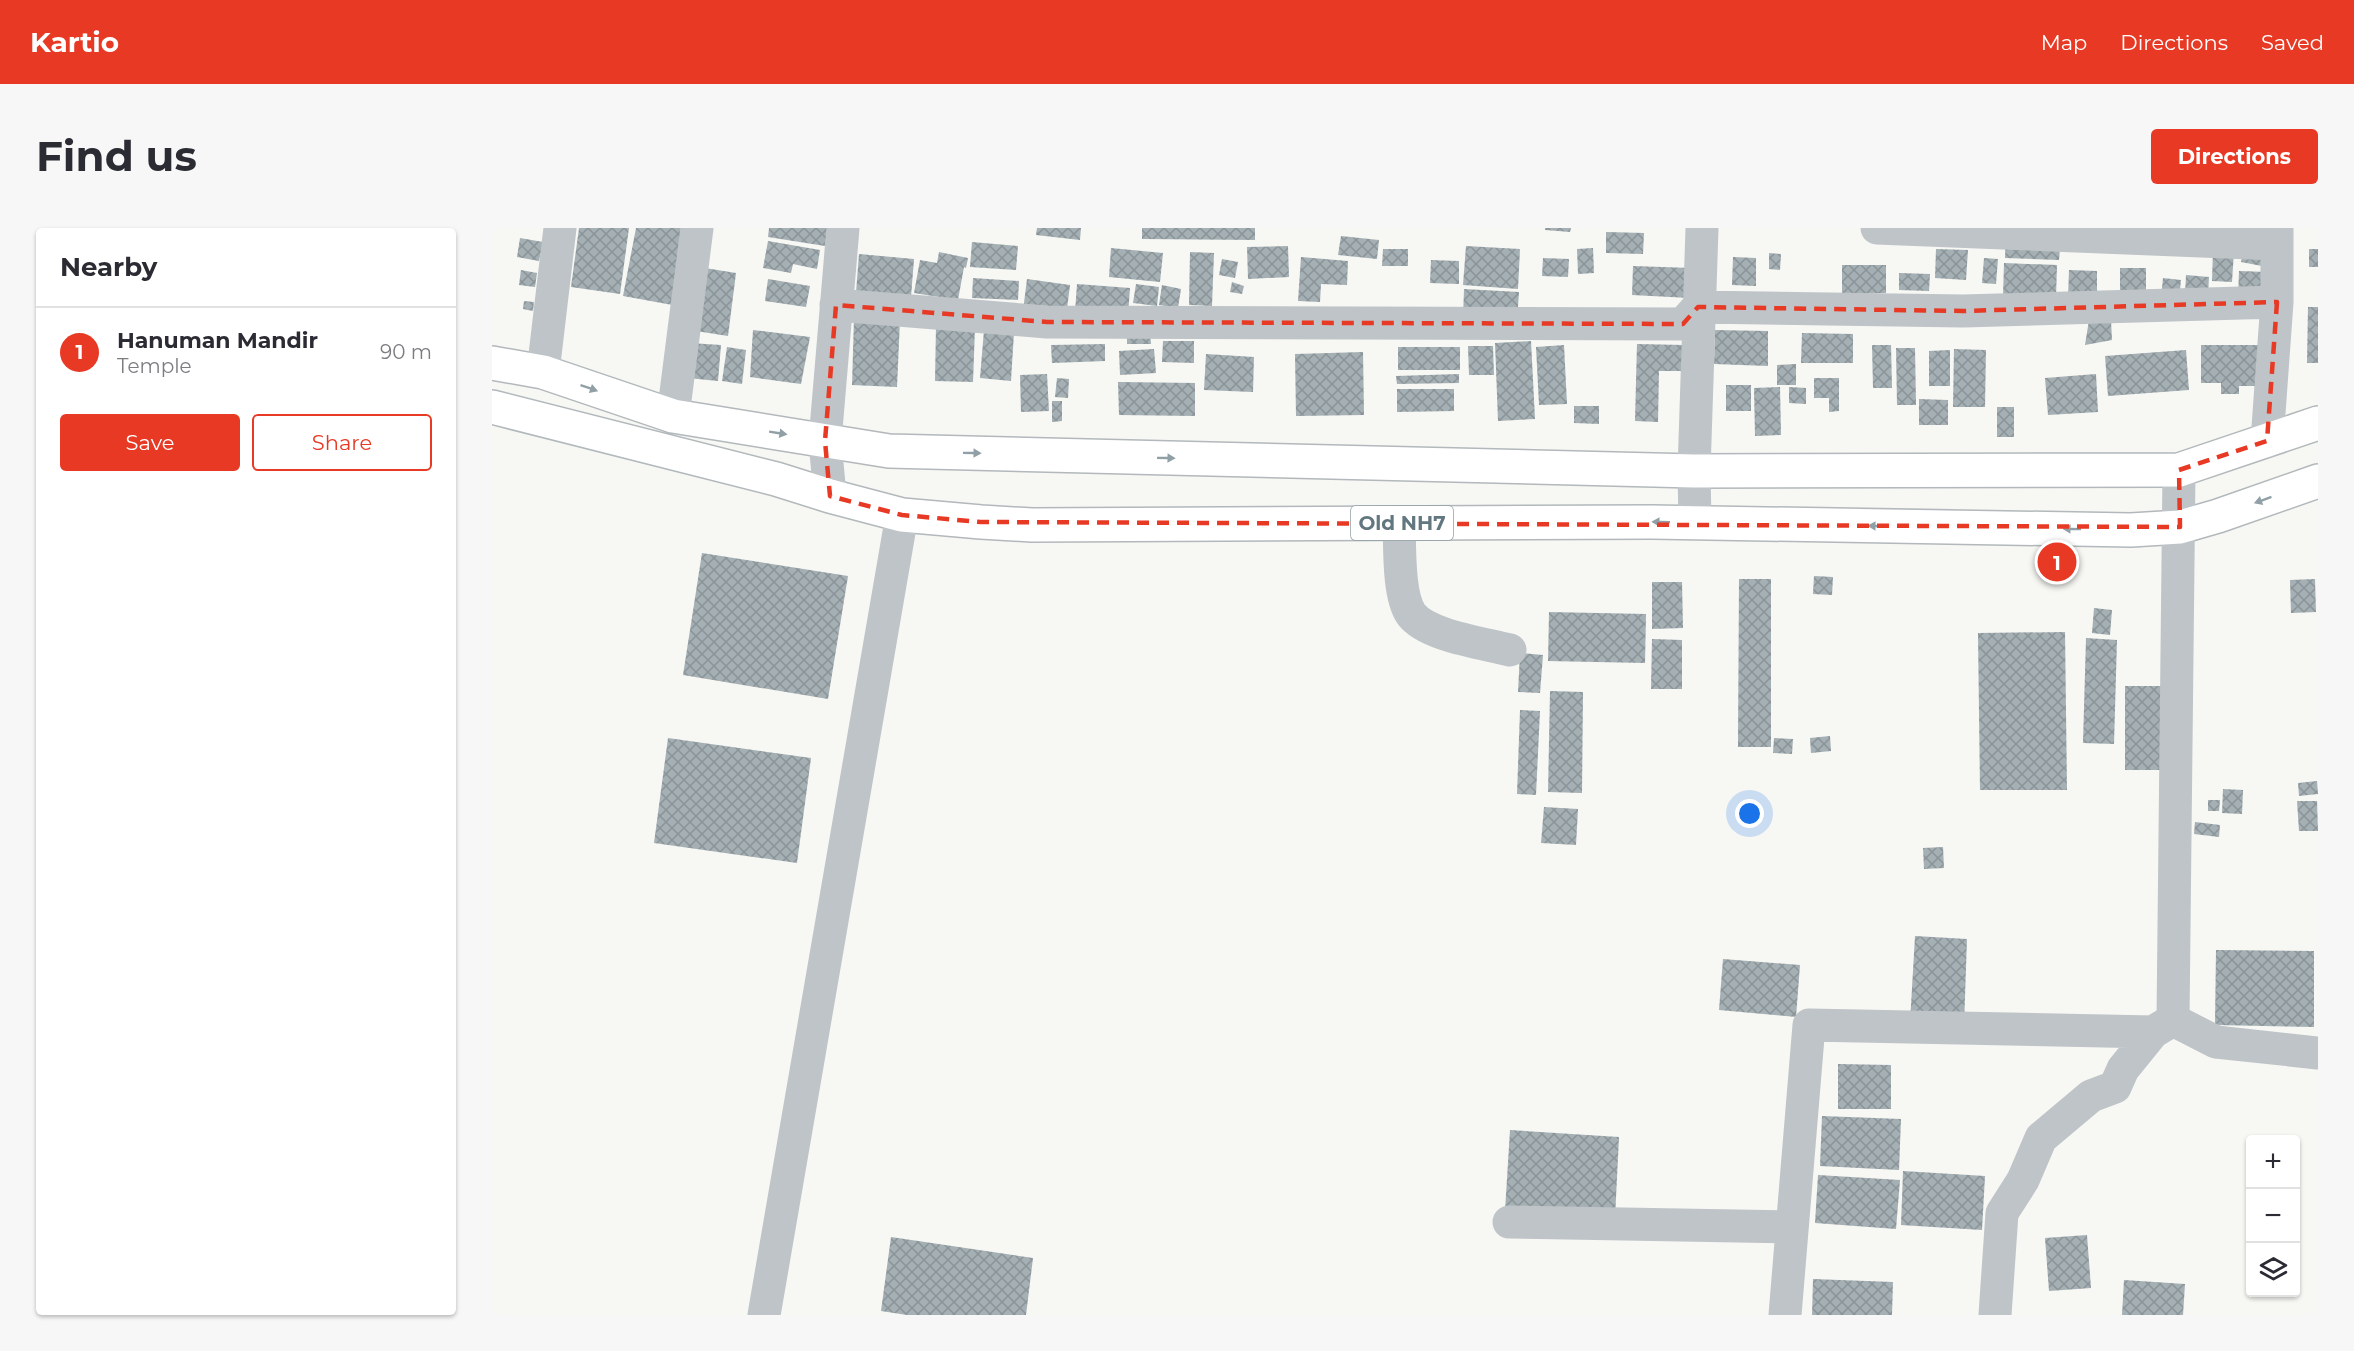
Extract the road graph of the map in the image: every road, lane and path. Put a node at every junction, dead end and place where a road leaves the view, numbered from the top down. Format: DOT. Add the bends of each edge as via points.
graph roads {
  1 [pos="560,228"];
  2 [pos="697,228"];
  3 [pos="843,228"];
  4 [pos="1702,228"];
  5 [pos="1876,228"];
  6 [pos="2276,236"];
  7 [pos="2277,302"];
  8 [pos="836,305"];
  9 [pos="1698,307"];
  10 [pos="492,363"];
  11 [pos="543,372"];
  12 [pos="492,407"];
  13 [pos="673,416"];
  14 [pos="2318,423"];
  15 [pos="825,441"];
  16 [pos="2267,441"];
  17 [pos="2179,470"];
  18 [pos="1694,471"];
  19 [pos="2318,481"];
  20 [pos="830,496"];
  21 [pos="902,515"];
  22 [pos="1399,523"];
  23 [pos="1695,523"];
  24 [pos="2180,527"];
  25 [pos="1510,650"];
  26 [pos="2163,1026"];
  27 [pos="2318,1053"];
  28 [pos="1509,1222"];
  29 [pos="1792,1227"];
  30 [pos="764,1315"];
  31 [pos="1785,1315"];
  32 [pos="1995,1315"];
  1 -- 11 [label="street"];
  2 -- 13 [label="street"];
  3 -- 8 [label="street"];
  4 -- 9 [label="street"];
  5 -- 6 [label="street"];
  6 -- 7 [label="street"];
  7 -- 9 [label="street" via="1963,311"];
  7 -- 16 [label="street"];
  8 -- 9 [label="street" via="1047,322 1671,324 1683,324"];
  8 -- 15 [label="street"];
  9 -- 18 [label="street"];
  10 -- 11 [label="main road"];
  11 -- 13 [label="main road, one-way"];
  12 -- 20 [label="main road, Old NH7"];
  13 -- 15 [label="main road, one-way"];
  14 -- 16 [label="main road"];
  15 -- 18 [label="main road, one-way" via="889,451"];
  15 -- 20 [label="street"];
  16 -- 17 [label="main road"];
  17 -- 18 [label="main road"];
  17 -- 24 [label="street"];
  18 -- 23 [label="street"];
  19 -- 24 [label="main road, Old NH7, one-way"];
  20 -- 21 [label="main road, Old NH7"];
  21 -- 22 [label="main road, Old NH7" via="1032,525"];
  21 -- 30 [label="street"];
  23 -- 22 [label="main road, Old NH7, one-way"];
  22 -- 25 [label="street" via="1404,596 1410,613 1433,630"];
  24 -- 23 [label="main road, Old NH7, one-way" via="2131,530"];
  24 -- 26 [label="street"];
  26 -- 27 [label="street" via="2216,1042"];
  26 -- 29 [label="street" via="1809,1024"];
  26 -- 32 [label="street" via="2123,1069 2115,1087 2091,1096 2041,1138 2023,1180 2002,1213"];
  28 -- 29 [label="street"];
  29 -- 31 [label="street"];
}
